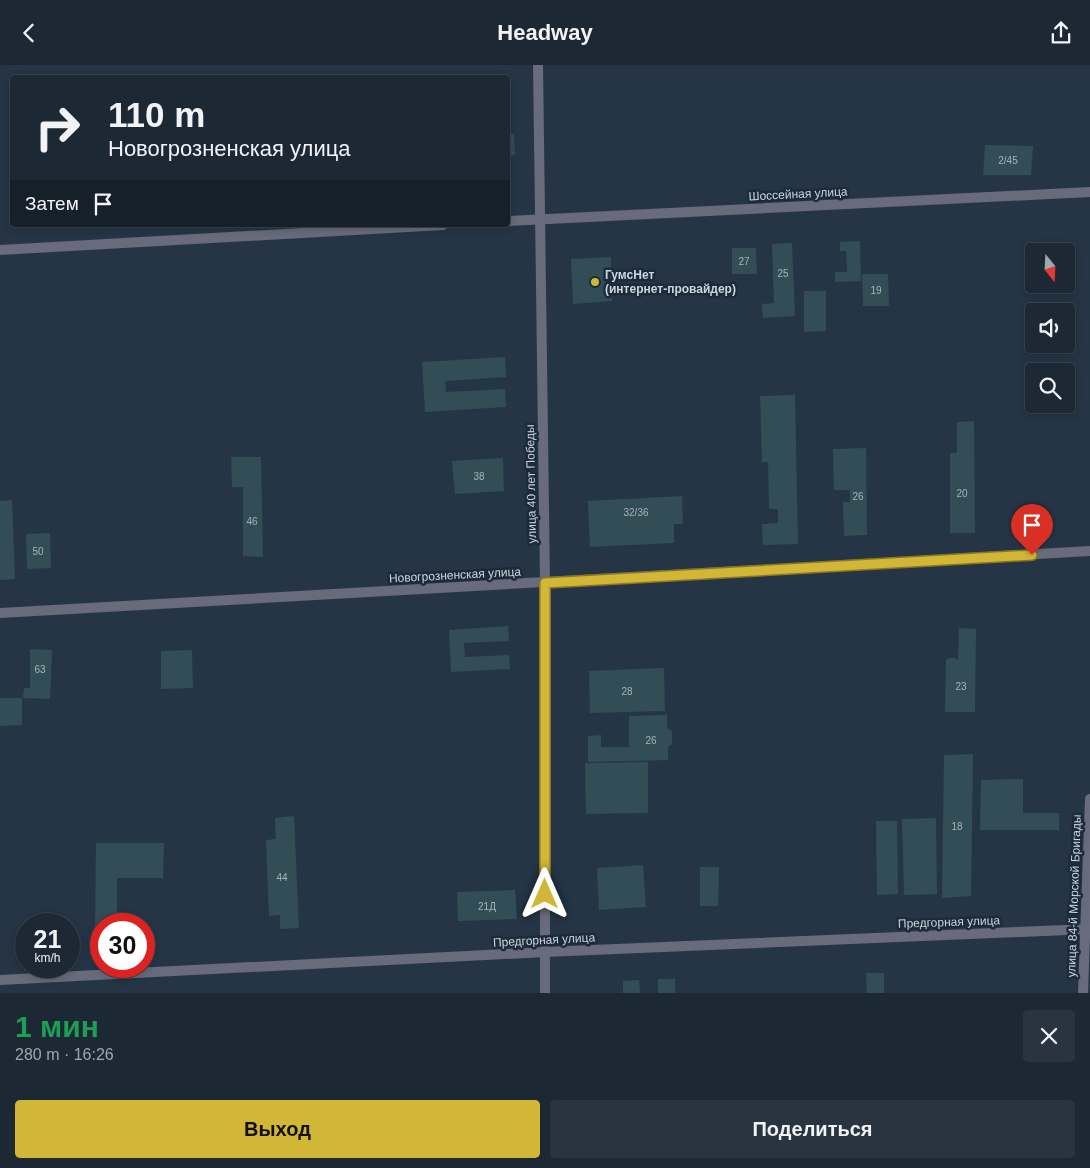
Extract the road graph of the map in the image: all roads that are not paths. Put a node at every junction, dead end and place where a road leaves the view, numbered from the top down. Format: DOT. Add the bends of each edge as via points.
graph roads {
  1 [pos="538,65"];
  2 [pos="1090,192"];
  3 [pos="539,219"];
  4 [pos="510,221"];
  5 [pos="409,227"];
  6 [pos="0,251"];
  7 [pos="1090,551"];
  8 [pos="545,583"];
  9 [pos="0,613"];
  10 [pos="1090,799"];
  11 [pos="1088,929"];
  12 [pos="545,952"];
  13 [pos="0,980"];
  14 [pos="545,993"];
  15 [pos="1083,993"];
  1 -- 3 [label="street, улица 40 лет Победы"];
  2 -- 3 [label="street, Шоссейная улица"];
  3 -- 4 [label="street, Шоссейная улица"];
  3 -- 8 [label="street, улица 40 лет Победы"];
  5 -- 6 [label="street"];
  7 -- 8 [label="street, Новогрозненская улица"];
  8 -- 9 [label="street, Новогрозненская улица"];
  8 -- 12 [label="street, улица 40 лет Победы"];
  10 -- 11 [label="street, улица 84-й Морской Бригады"];
  11 -- 12 [label="street, Предгорная улица"];
  11 -- 15 [label="street, улица 84-й Морской Бригады"];
  12 -- 13 [label="street, Предгорная улица"];
  12 -- 14 [label="street, улица 40 лет Победы"];
}
